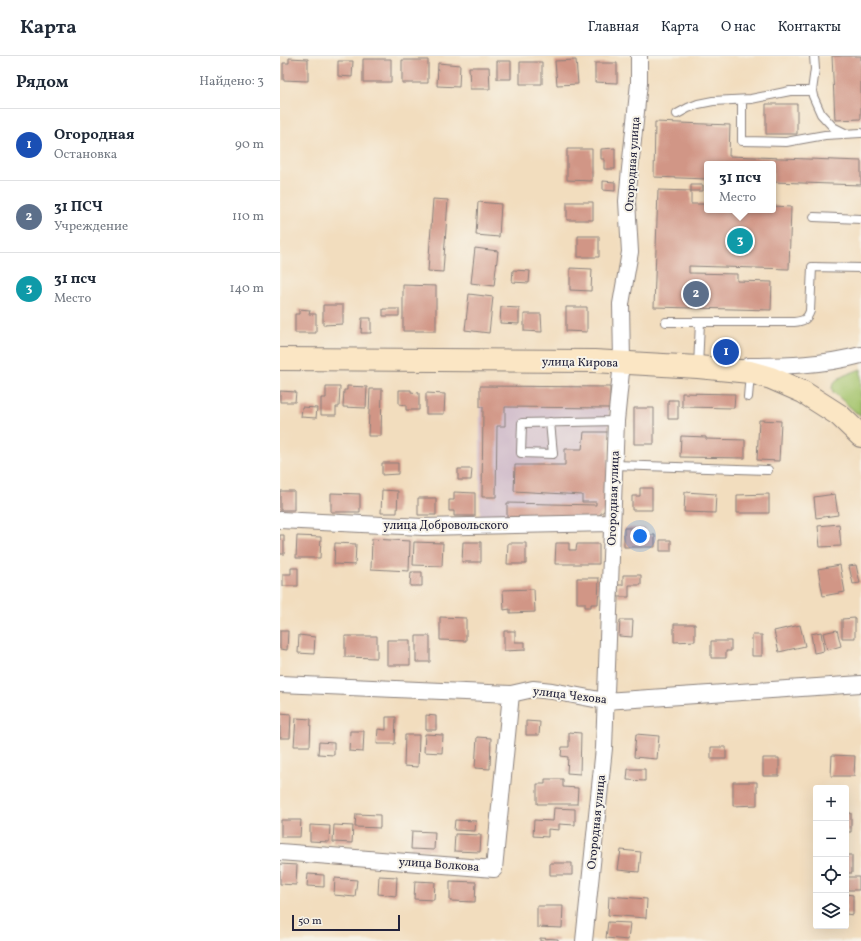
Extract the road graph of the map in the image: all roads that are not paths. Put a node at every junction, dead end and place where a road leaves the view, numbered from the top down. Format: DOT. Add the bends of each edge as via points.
graph roads {
  1 [pos="639,56"];
  2 [pos="814,56"];
  3 [pos="812,91"];
  4 [pos="742,100"];
  5 [pos="678,114"];
  6 [pos="861,133"];
  7 [pos="846,134"];
  8 [pos="814,217"];
  9 [pos="861,219"];
  10 [pos="861,268"];
  11 [pos="666,322"];
  12 [pos="700,322"];
  13 [pos="861,356"];
  14 [pos="280,359"];
  15 [pos="622,362"];
  16 [pos="698,367"];
  17 [pos="750,372"];
  18 [pos="748,397"];
  19 [pos="616,421"];
  20 [pos="550,422"];
  21 [pos="861,436"];
  22 [pos="614,465"];
  23 [pos="768,470"];
  24 [pos="280,520"];
  25 [pos="612,523"];
  26 [pos="280,684"];
  27 [pos="861,684"];
  28 [pos="511,694"];
  29 [pos="605,701"];
  30 [pos="280,852"];
  31 [pos="584,941"];
  1 -- 15 [label="street, Огородная улица" via="639,83 627,201 630,252 621,304"];
  2 -- 3 [label="lane"];
  3 -- 4 [label="lane"];
  3 -- 7 [label="lane" via="821,114 834,127"];
  4 -- 5 [label="lane" via="698,104"];
  4 -- 7 [label="lane" via="742,141 786,142"];
  6 -- 7 [label="lane"];
  8 -- 9 [label="lane"];
  10 -- 12 [label="lane" via="812,267 810,311 803,321"];
  11 -- 12 [label="lane"];
  12 -- 16 [label="lane"];
  13 -- 16 [label="street" via="815,364"];
  14 -- 15 [label="main road, улица Кирова"];
  15 -- 16 [label="main road, улица Кирова"];
  15 -- 19 [label="street, Огородная улица"];
  16 -- 17 [label="main road, улица Кирова"];
  17 -- 18 [label="lane"];
  17 -- 21 [label="main road, улица Кирова" via="803,392 840,415"];
  19 -- 20 [label="lane"];
  19 -- 22 [label="street, Огородная улица"];
  20 -- 20 [label="lane" via="522,423 521,453 553,454"];
  22 -- 23 [label="lane"];
  22 -- 25 [label="street, Огородная улица"];
  24 -- 25 [label="street, улица Добровольского" via="423,527"];
  25 -- 29 [label="street, Огородная улица"];
  26 -- 28 [label="street, улица Чехова"];
  27 -- 29 [label="street, улица Чехова"];
  28 -- 29 [label="street, улица Чехова" via="533,689"];
  28 -- 30 [label="street, улица Волкова" via="494,869"];
  29 -- 31 [label="street, Огородная улица" via="604,748"];
}
